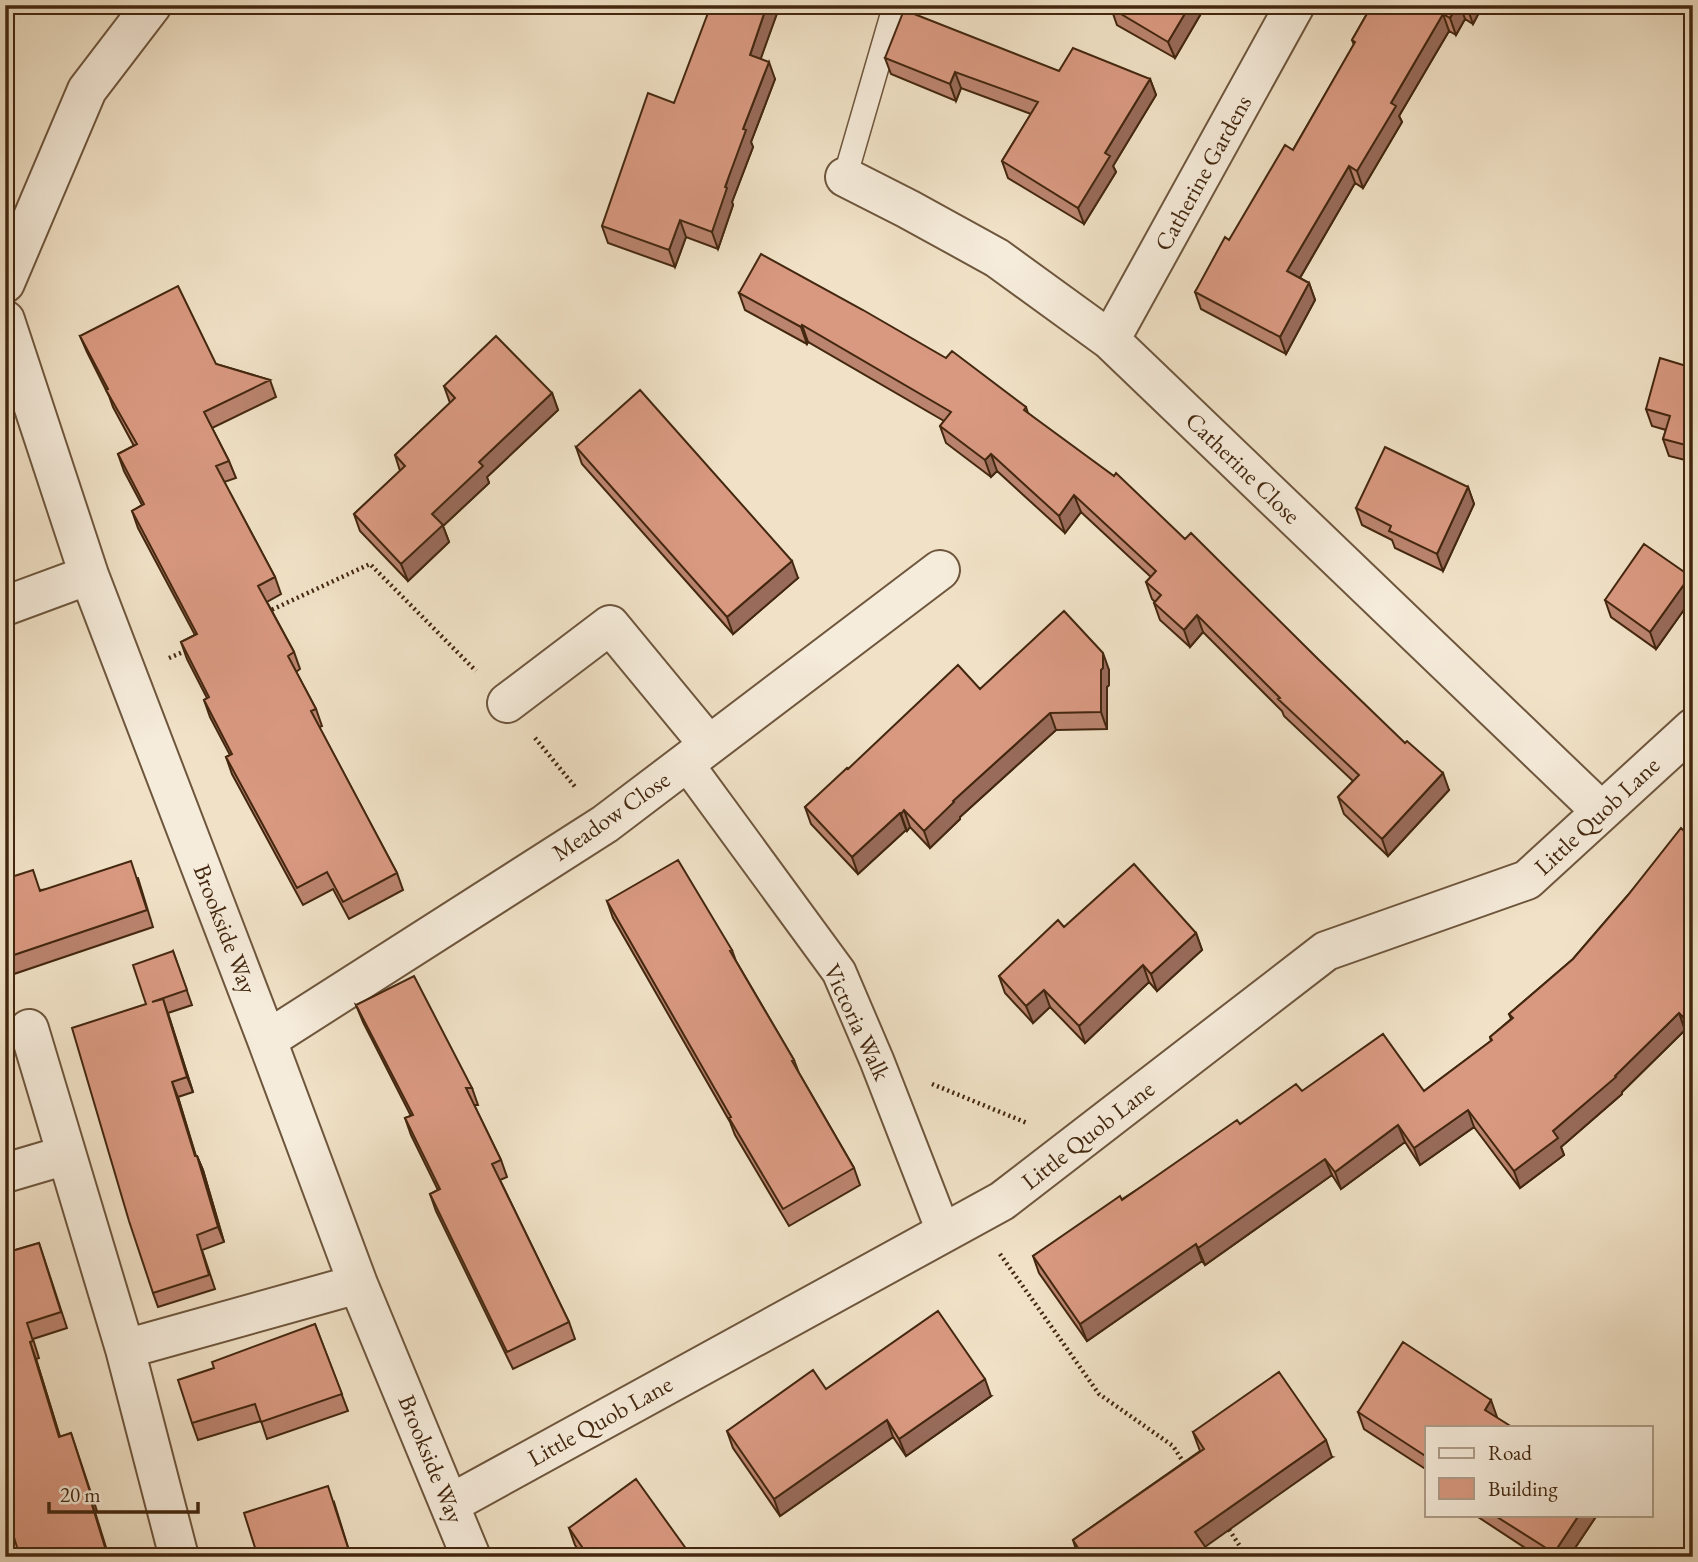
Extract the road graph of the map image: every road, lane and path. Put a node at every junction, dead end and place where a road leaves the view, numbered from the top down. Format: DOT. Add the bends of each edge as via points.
graph roads {
  1 [pos="152,5"];
  2 [pos="895,5"];
  3 [pos="1295,5"];
  4 [pos="845,177"];
  5 [pos="5,284"];
  6 [pos="5,320"];
  7 [pos="1111,340"];
  8 [pos="940,570"];
  9 [pos="89,575"];
  10 [pos="5,606"];
  11 [pos="261,615"];
  12 [pos="201,643"];
  13 [pos="128,678"];
  14 [pos="507,703"];
  15 [pos="1693,728"];
  16 [pos="698,754"];
  17 [pos="1601,811"];
  18 [pos="605,824"];
  19 [pos="29,1029"];
  20 [pos="267,1040"];
  21 [pos="877,1061"];
  22 [pos="1076,1144"];
  23 [pos="66,1155"];
  24 [pos="5,1173"];
  25 [pos="959,1225"];
  26 [pos="358,1284"];
  27 [pos="125,1349"];
  28 [pos="1188,1468"];
  29 [pos="450,1504"];
  30 [pos="1225,1524"];
  31 [pos="179,1557"];
  32 [pos="471,1557"];
  33 [pos="1247,1557"];
  1 -- 5 [label="street" via="87,90"];
  2 -- 4 [label="lane"];
  3 -- 7 [label="street, Catherine Gardens"];
  4 -- 7 [label="street, Catherine Close" via="997,258"];
  6 -- 9 [label="street, Brookside Way"];
  7 -- 17 [label="street, Catherine Close"];
  8 -- 16 [label="street, Meadow Close"];
  9 -- 10 [label="street"];
  9 -- 13 [label="street, Brookside Way"];
  11 -- 14 [label="path" via="370,564"];
  12 -- 13 [label="path"];
  13 -- 20 [label="street, Brookside Way"];
  14 -- 16 [label="street" via="610,625"];
  14 -- 18 [label="path"];
  15 -- 17 [label="street, Little Quob Lane"];
  16 -- 18 [label="street, Meadow Close"];
  16 -- 21 [label="street, Victoria Walk" via="839,972"];
  17 -- 22 [label="street, Little Quob Lane" via="1527,880 1326,951"];
  18 -- 20 [label="street, Meadow Close"];
  19 -- 23 [label="street"];
  20 -- 26 [label="street, Brookside Way"];
  21 -- 22 [label="path"];
  21 -- 25 [label="street, Victoria Walk"];
  22 -- 25 [label="street, Little Quob Lane" via="1002,1201"];
  23 -- 24 [label="street"];
  23 -- 27 [label="street"];
  25 -- 28 [label="path" via="1099,1394 1173,1446"];
  25 -- 29 [label="street, Little Quob Lane"];
  26 -- 27 [label="street"];
  26 -- 29 [label="street, Brookside Way"];
  27 -- 31 [label="street"];
  29 -- 32 [label="street, Brookside Way"];
  30 -- 33 [label="path"];
}
